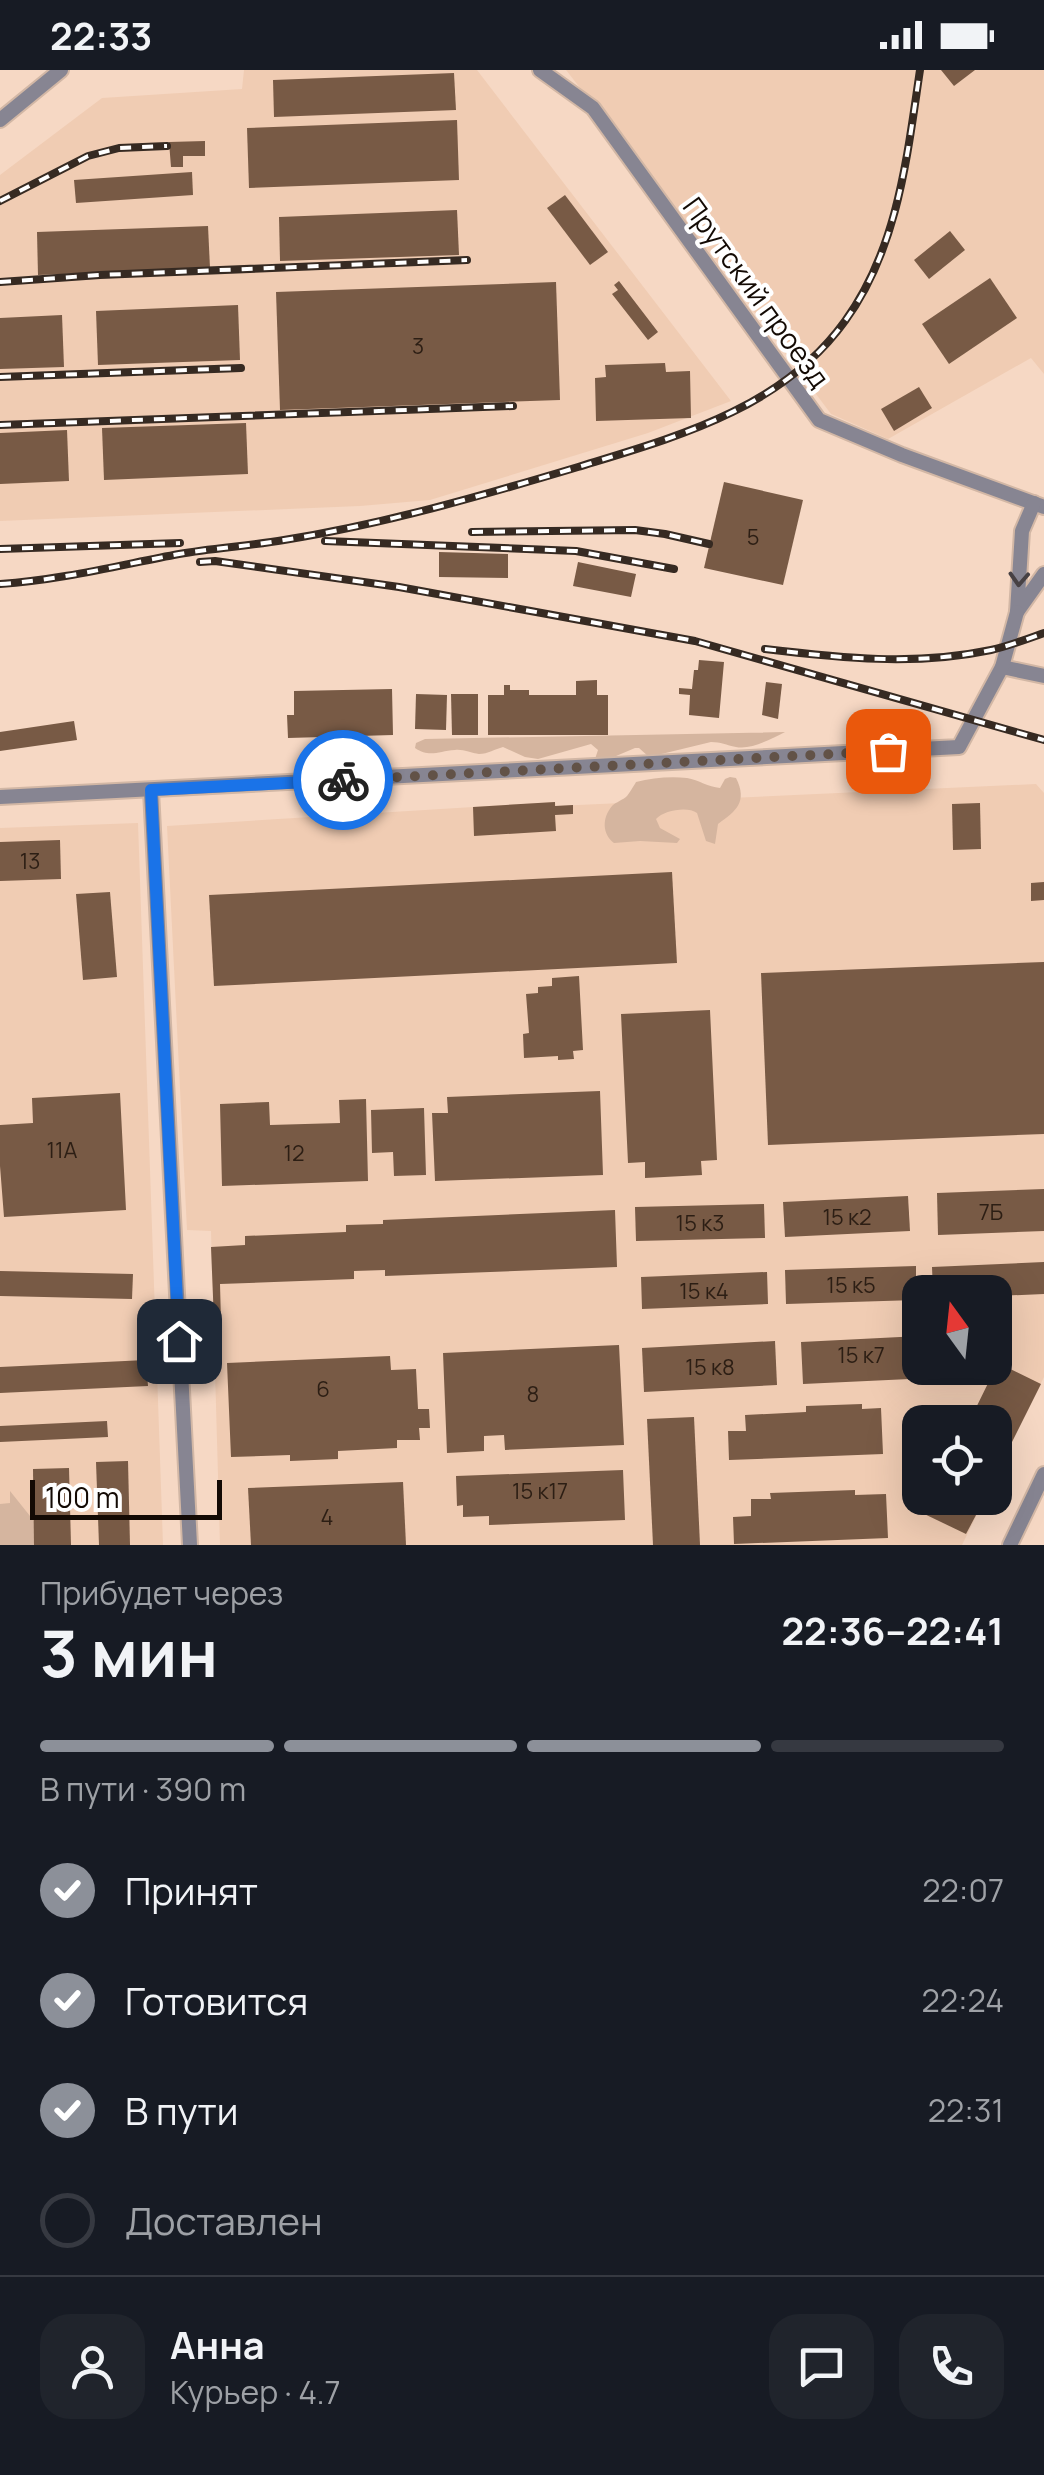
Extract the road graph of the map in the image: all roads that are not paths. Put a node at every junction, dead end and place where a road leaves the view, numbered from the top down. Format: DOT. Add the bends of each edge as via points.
graph roads {
  1 [pos="61,70"];
  2 [pos="540,70"];
  3 [pos="0,120"];
  4 [pos="1039,505"];
  5 [pos="1044,574"];
  6 [pos="1017,612"];
  7 [pos="1002,666"];
  8 [pos="1044,676"];
  9 [pos="151,790"];
  10 [pos="0,797"];
  11 [pos="1044,1474"];
  12 [pos="190,1545"];
  13 [pos="1010,1545"];
  1 -- 3 [label="street"];
  2 -- 4 [label="street, Прутский проезд" via="592,108 819,420"];
  4 -- 6 [label="street, one-way" via="1022,531"];
  5 -- 6 [label="street"];
  6 -- 7 [label="street"];
  7 -- 8 [label="street"];
  7 -- 9 [label="street" via="959,747"];
  9 -- 10 [label="street"];
  9 -- 12 [label="street"];
  11 -- 13 [label="street"];
}
